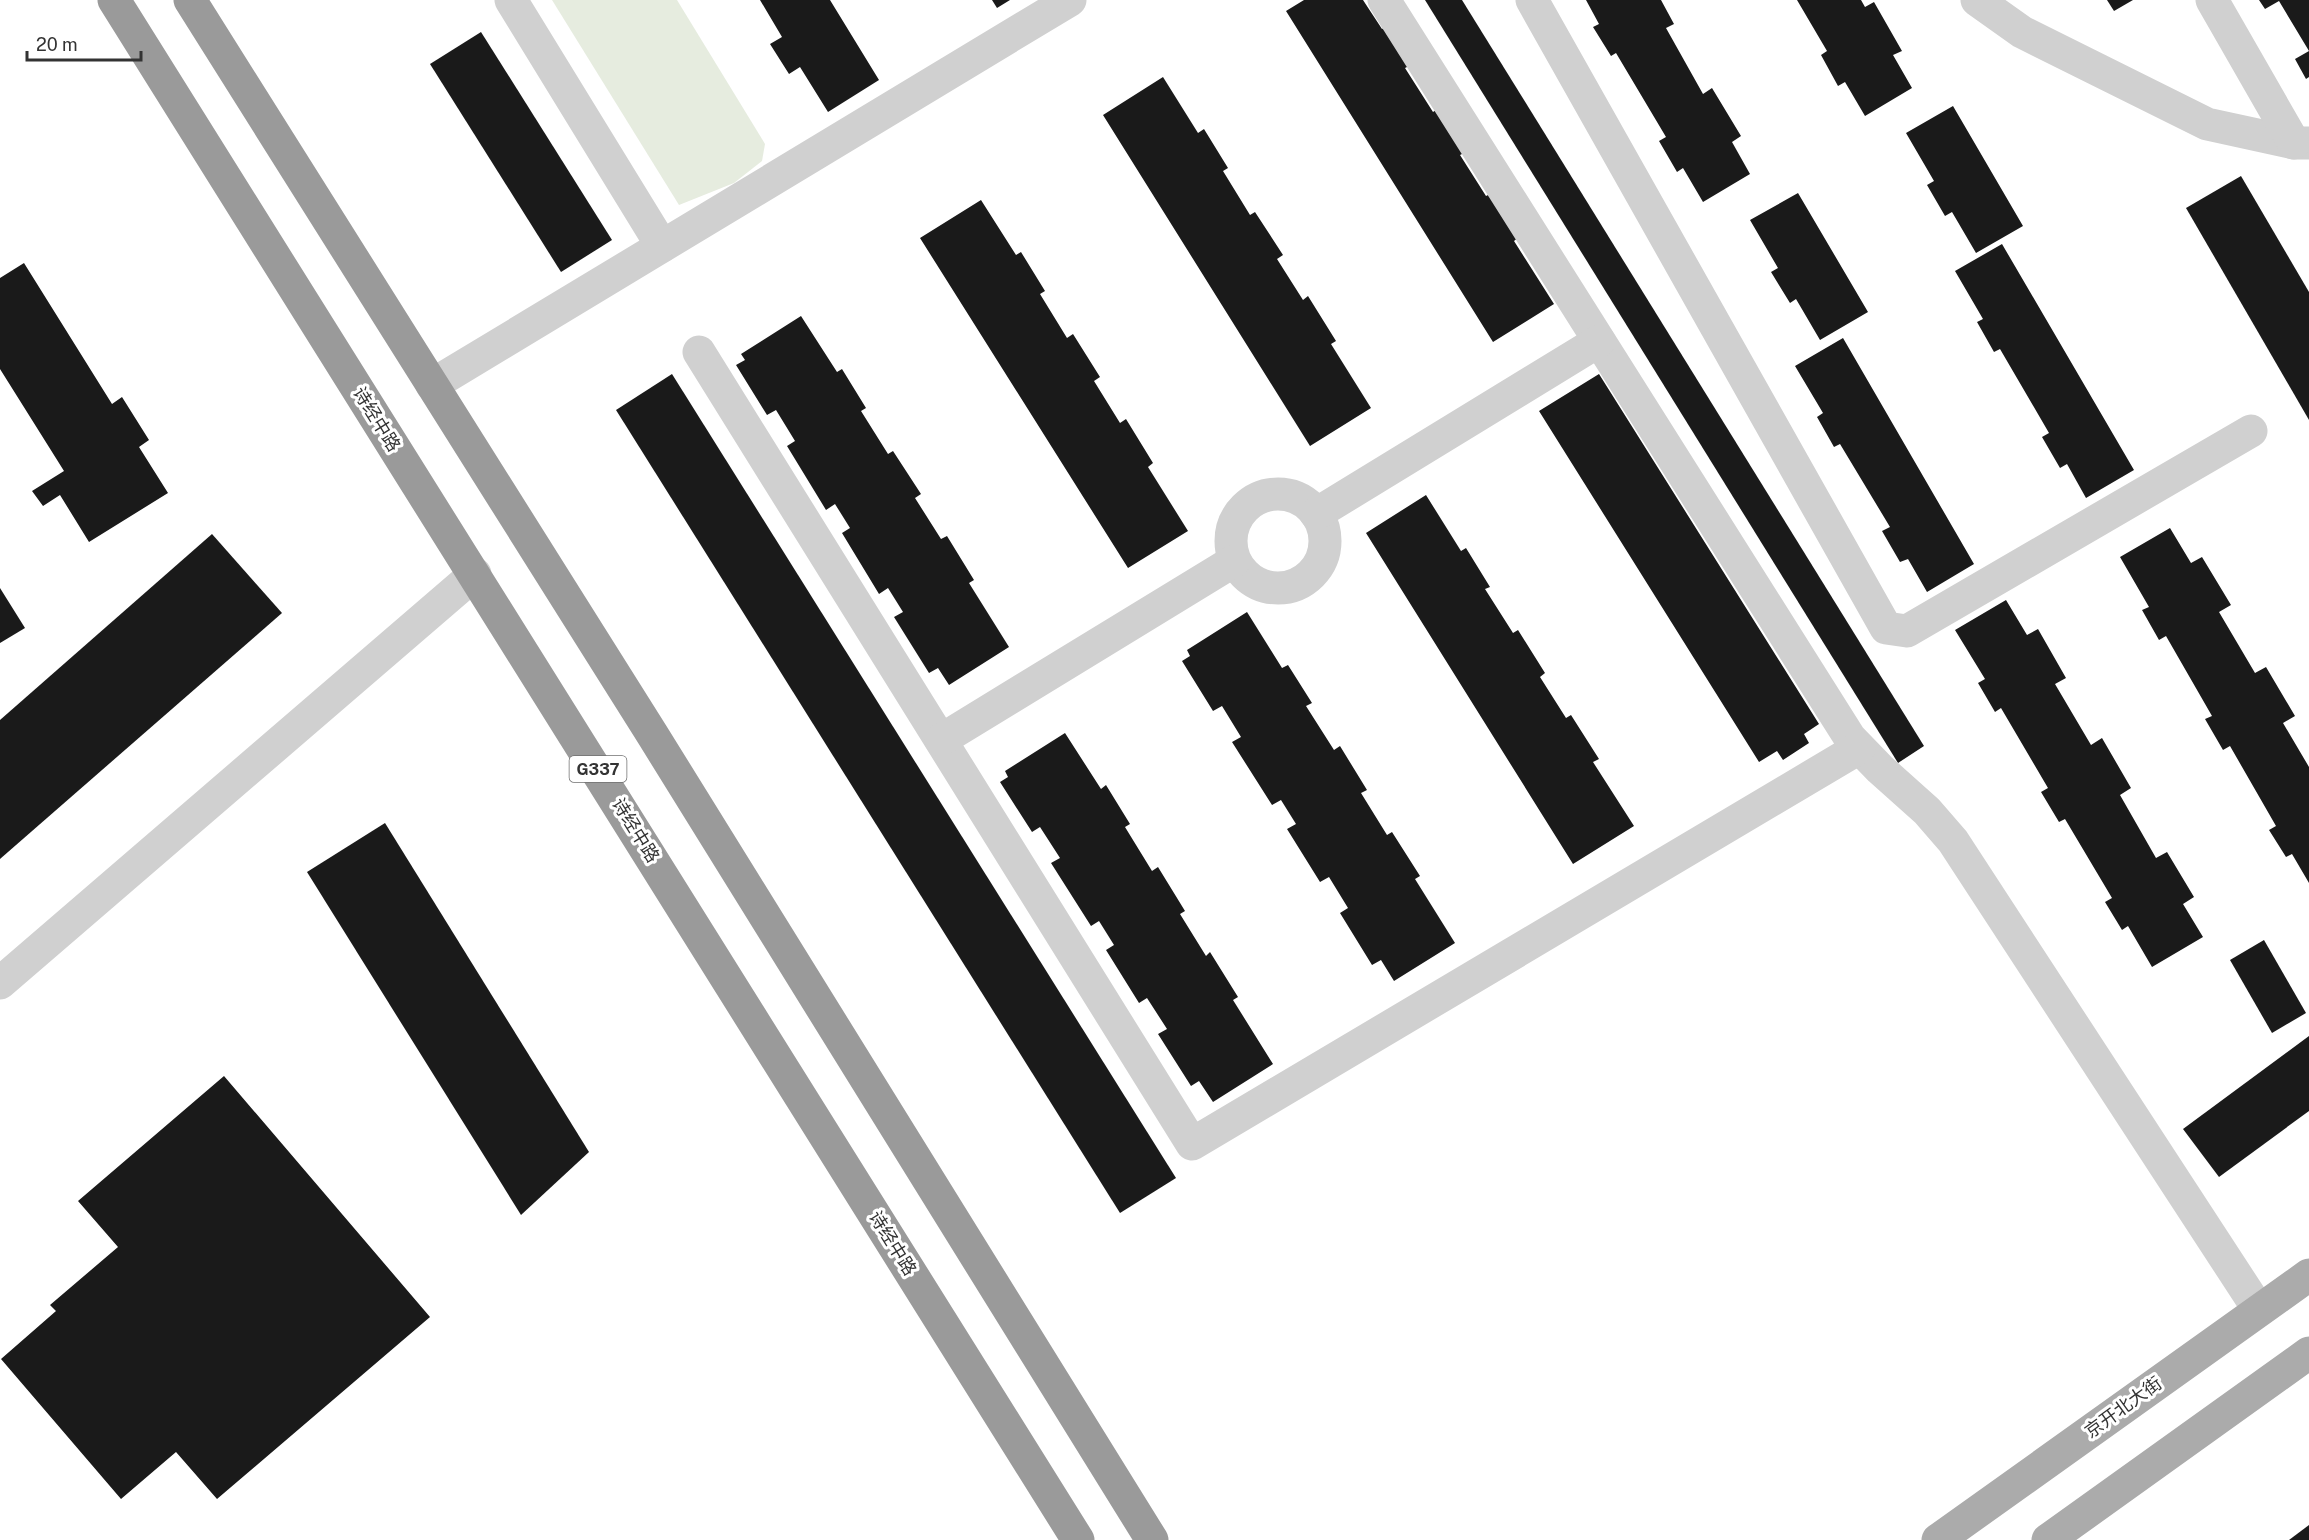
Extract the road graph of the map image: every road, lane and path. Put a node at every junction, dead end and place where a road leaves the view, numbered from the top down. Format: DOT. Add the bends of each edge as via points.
graph roads {
  1 [pos="114,0"];
  2 [pos="190,0"];
  3 [pos="511,0"];
  4 [pos="1070,0"];
  5 [pos="1384,0"];
  6 [pos="1532,0"];
  7 [pos="1977,0"];
  8 [pos="2212,0"];
  9 [pos="2302,143"];
  10 [pos="662,246"];
  11 [pos="1599,341"];
  12 [pos="699,352"];
  13 [pos="432,385"];
  14 [pos="2251,431"];
  15 [pos="1316,514"];
  16 [pos="1234,561"];
  17 [pos="475,574"];
  18 [pos="941,740"];
  19 [pos="1859,748"];
  20 [pos="0,983"];
  21 [pos="2309,1275"];
  22 [pos="2259,1310"];
  23 [pos="2309,1353"];
  24 [pos="1151,1534"];
  25 [pos="1078,1540"];
  26 [pos="1938,1540"];
  27 [pos="2048,1540"];
  1 -- 17 [label="highway, 诗经中路 / G337"];
  2 -- 13 [label="highway"];
  3 -- 10 [label="street"];
  4 -- 10 [label="street"];
  5 -- 11 [label="street"];
  6 -- 14 [label="street" via="1886,628 1907,631"];
  7 -- 9 [label="street" via="2022,32 2207,124"];
  8 -- 9 [label="street"];
  10 -- 13 [label="street"];
  11 -- 15 [label="street"];
  11 -- 19 [label="street"];
  12 -- 18 [label="street"];
  13 -- 24 [label="highway"];
  15 -- 16 [label="street" via="1302,500 1286,495 1270,494 1255,500 1242,509 1234,523 1230,542"];
  15 -- 16 [label="street" via="1324,532 1324,553 1316,571 1300,584 1281,589 1262,586 1246,576"];
  16 -- 18 [label="street"];
  17 -- 20 [label="street"];
  17 -- 25 [label="highway, 诗经中路 / G337"];
  18 -- 19 [label="street" via="1192,1144"];
  19 -- 22 [label="street" via="1927,811 1953,841"];
  21 -- 22 [label="main road, 京开北大街"];
  22 -- 26 [label="main road, 京开北大街"];
  23 -- 27 [label="main road"];
}
